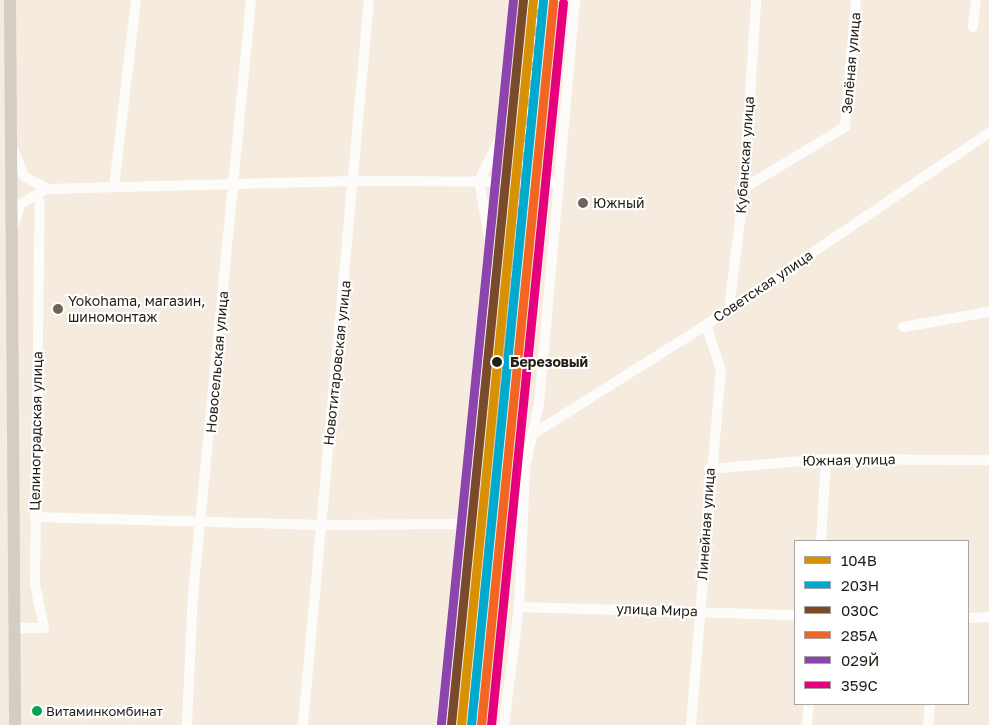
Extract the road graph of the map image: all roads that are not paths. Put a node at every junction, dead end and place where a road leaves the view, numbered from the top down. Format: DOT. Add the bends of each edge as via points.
graph roads {
  1 [pos="10,0"];
  2 [pos="136,0"];
  3 [pos="251,0"];
  4 [pos="370,0"];
  5 [pos="526,0"];
  6 [pos="575,0"];
  7 [pos="756,0"];
  8 [pos="856,0"];
  9 [pos="976,0"];
  10 [pos="972,27"];
  11 [pos="989,133"];
  12 [pos="10,140"];
  13 [pos="356,181"];
  14 [pos="480,181"];
  15 [pos="558,182"];
  16 [pos="233,184"];
  17 [pos="114,187"];
  18 [pos="744,188"];
  19 [pos="47,189"];
  20 [pos="40,202"];
  21 [pos="10,259"];
  22 [pos="729,308"];
  23 [pos="989,312"];
  24 [pos="706,325"];
  25 [pos="903,327"];
  26 [pos="533,434"];
  27 [pos="826,458"];
  28 [pos="989,460"];
  29 [pos="709,469"];
  30 [pos="35,517"];
  31 [pos="203,520"];
  32 [pos="464,524"];
  33 [pos="320,525"];
  34 [pos="821,540"];
  35 [pos="519,606"];
  36 [pos="701,612"];
  37 [pos="794,614"];
  38 [pos="989,617"];
  39 [pos="969,618"];
  40 [pos="13,628"];
  41 [pos="809,705"];
  42 [pos="930,705"];
  43 [pos="15,725"];
  44 [pos="187,725"];
  45 [pos="302,725"];
  46 [pos="446,725"];
  47 [pos="504,725"];
  48 [pos="691,725"];
  49 [pos="807,725"];
  50 [pos="928,725"];
  1 -- 12 [label="main road"];
  2 -- 17 [label="street"];
  3 -- 16 [label="street, Новосельская улица"];
  4 -- 13 [label="street, Новотитаровская улица"];
  5 -- 14 [label="street" via="514,109"];
  6 -- 15 [label="street"];
  7 -- 18 [label="street, Кубанская улица"];
  8 -- 18 [label="street, Зелёная улица" via="845,127"];
  9 -- 10 [label="street"];
  11 -- 22 [label="street, Советская улица"];
  12 -- 19 [label="street" via="24,176"];
  12 -- 21 [label="main road"];
  13 -- 14 [label="street"];
  13 -- 16 [label="street"];
  13 -- 33 [label="street, Новотитаровская улица"];
  14 -- 15 [label="street"];
  14 -- 32 [label="street" via="490,242 472,481"];
  15 -- 26 [label="street"];
  16 -- 17 [label="street"];
  16 -- 31 [label="street, Новосельская улица"];
  17 -- 19 [label="street"];
  18 -- 22 [label="street, Кубанская улица"];
  19 -- 21 [label="street" via="20,204"];
  20 -- 30 [label="street, Целиноградская улица"];
  21 -- 40 [label="main road"];
  22 -- 24 [label="street, Советская улица"];
  23 -- 25 [label="street"];
  24 -- 26 [label="street, Советская улица"];
  24 -- 29 [label="street, Линейная улица" via="721,370"];
  26 -- 35 [label="street" via="525,468"];
  27 -- 28 [label="street, Южная улица"];
  27 -- 29 [label="street, Южная улица"];
  27 -- 34 [label="street"];
  29 -- 36 [label="street, Линейная улица"];
  30 -- 31 [label="street"];
  30 -- 40 [label="street, Целиноградская улица" via="35,584 44,628"];
  31 -- 33 [label="street"];
  31 -- 44 [label="street, Новосельская улица" via="193,594"];
  32 -- 33 [label="street"];
  32 -- 46 [label="street"];
  33 -- 45 [label="street, Новотитаровская улица"];
  35 -- 36 [label="street, улица Мира"];
  35 -- 47 [label="street"];
  36 -- 37 [label="street, улица Мира"];
  36 -- 48 [label="street, Линейная улица"];
  38 -- 39 [label="street"];
  40 -- 43 [label="main road"];
  41 -- 49 [label="street"];
  42 -- 50 [label="street"];
}
